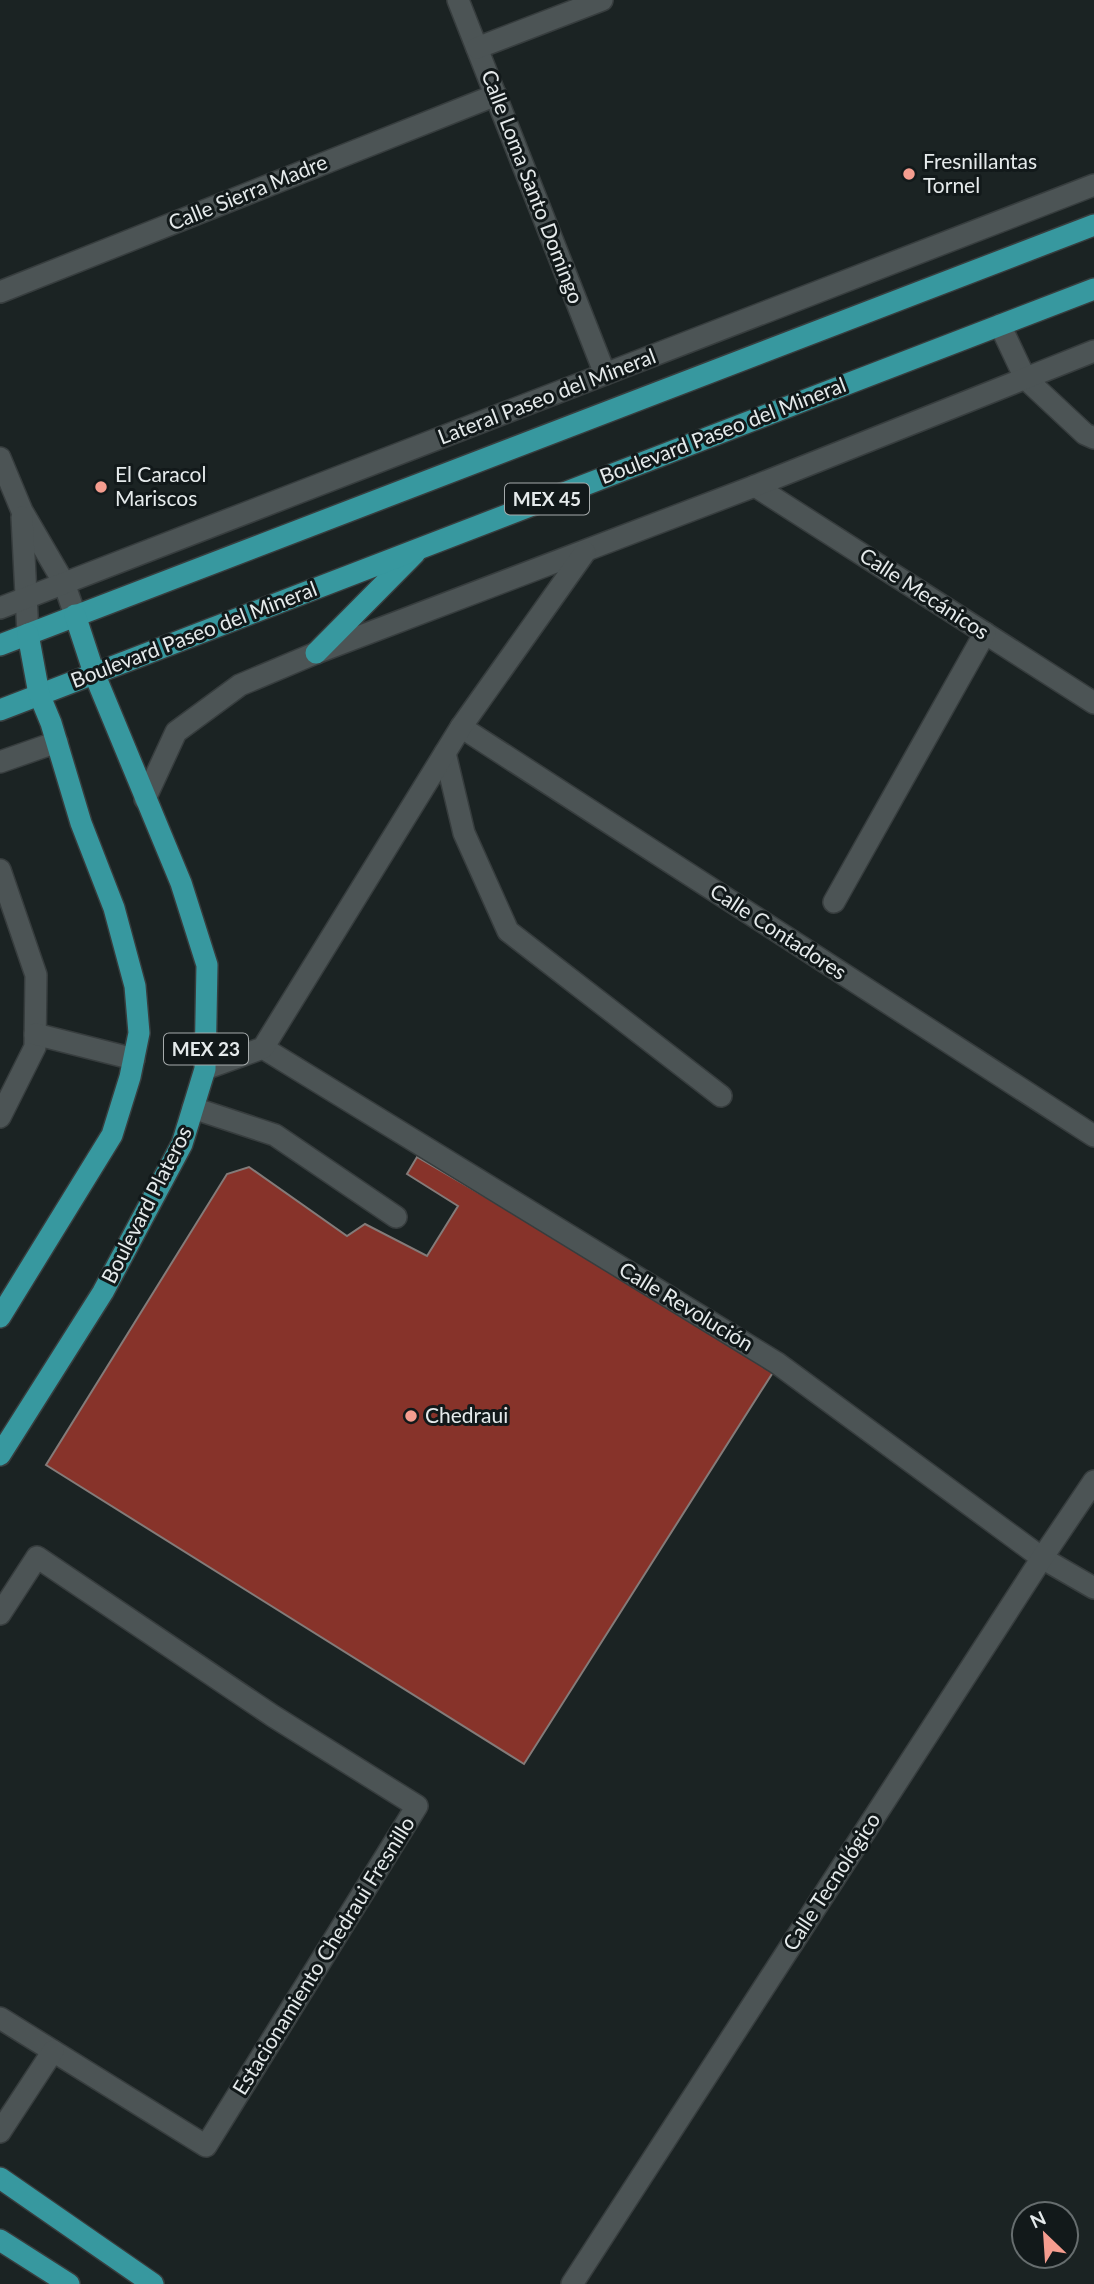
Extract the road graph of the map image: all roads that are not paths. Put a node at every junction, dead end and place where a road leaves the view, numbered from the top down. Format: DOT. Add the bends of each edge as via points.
graph roads {
  1 [pos="458,0"];
  2 [pos="603,0"];
  3 [pos="477,48"];
  4 [pos="496,95"];
  5 [pos="1094,185"];
  6 [pos="1094,225"];
  7 [pos="1094,289"];
  8 [pos="0,292"];
  9 [pos="1000,325"];
  10 [pos="1094,351"];
  11 [pos="605,374"];
  12 [pos="1025,378"];
  13 [pos="1094,439"];
  14 [pos="0,458"];
  15 [pos="755,486"];
  16 [pos="22,511"];
  17 [pos="419,548"];
  18 [pos="585,552"];
  19 [pos="64,583"];
  20 [pos="27,597"];
  21 [pos="0,608"];
  22 [pos="75,615"];
  23 [pos="985,633"];
  24 [pos="28,634"];
  25 [pos="0,645"];
  26 [pos="316,653"];
  27 [pos="94,673"];
  28 [pos="39,694"];
  29 [pos="1094,703"];
  30 [pos="0,710"];
  31 [pos="461,727"];
  32 [pos="57,742"];
  33 [pos="445,753"];
  34 [pos="0,762"];
  35 [pos="145,799"];
  36 [pos="0,870"];
  37 [pos="834,902"];
  38 [pos="35,1034"];
  39 [pos="263,1048"];
  40 [pos="134,1059"];
  41 [pos="205,1069"];
  42 [pos="721,1096"];
  43 [pos="193,1108"];
  44 [pos="0,1116"];
  45 [pos="1094,1136"];
  46 [pos="396,1217"];
  47 [pos="0,1317"];
  48 [pos="0,1455"];
  49 [pos="1094,1481"];
  50 [pos="1042,1558"];
  51 [pos="1094,1588"];
  52 [pos="0,1614"];
  53 [pos="0,2018"];
  54 [pos="53,2052"];
  55 [pos="0,2132"];
  56 [pos="0,2178"];
  57 [pos="0,2240"];
  58 [pos="69,2284"];
  59 [pos="153,2284"];
  60 [pos="572,2284"];
  1 -- 3 [label="street, Calle Loma Santo Domingo"];
  2 -- 3 [label="street"];
  3 -- 4 [label="street, Calle Loma Santo Domingo"];
  4 -- 8 [label="street, Calle Sierra Madre"];
  4 -- 11 [label="street, Calle Loma Santo Domingo"];
  5 -- 11 [label="street, Lateral Paseo del Mineral"];
  6 -- 22 [label="main road, MEX 45"];
  7 -- 9 [label="main road, Boulevard Paseo del Mineral / MEX 45"];
  9 -- 12 [label="street"];
  9 -- 17 [label="main road, Boulevard Paseo del Mineral / MEX 45"];
  10 -- 12 [label="street"];
  11 -- 19 [label="street, Lateral Paseo del Mineral"];
  12 -- 13 [label="street"];
  12 -- 15 [label="street"];
  14 -- 16 [label="street"];
  15 -- 18 [label="street"];
  15 -- 23 [label="street, Calle Mecánicos"];
  16 -- 19 [label="street"];
  16 -- 20 [label="street"];
  17 -- 26 [label="main road"];
  17 -- 27 [label="main road, Boulevard Paseo del Mineral / MEX 45"];
  18 -- 26 [label="street"];
  18 -- 31 [label="street"];
  19 -- 20 [label="street, Lateral Paseo del Mineral"];
  19 -- 22 [label="street"];
  20 -- 21 [label="street, Lateral Paseo del Mineral"];
  20 -- 24 [label="street"];
  22 -- 24 [label="main road, MEX 45"];
  22 -- 27 [label="main road, Boulevard Plateros / MEX 23"];
  23 -- 29 [label="street, Calle Mecánicos"];
  23 -- 37 [label="street"];
  24 -- 25 [label="main road, MEX 45"];
  24 -- 28 [label="main road, MEX 23"];
  26 -- 35 [label="street" via="240,685 176,732"];
  27 -- 28 [label="main road, Boulevard Paseo del Mineral / MEX 45"];
  27 -- 35 [label="main road, Boulevard Plateros / MEX 23"];
  28 -- 30 [label="main road, Boulevard Paseo del Mineral / MEX 45"];
  28 -- 32 [label="main road, MEX 23"];
  31 -- 33 [label="street"];
  31 -- 45 [label="street, Calle Contadores"];
  32 -- 34 [label="street"];
  32 -- 40 [label="main road, MEX 23" via="81,823 114,908 135,986 139,1032"];
  33 -- 39 [label="street"];
  33 -- 42 [label="street" via="464,833 509,932"];
  35 -- 41 [label="main road, Boulevard Plateros / MEX 23" via="181,883 207,965"];
  36 -- 38 [label="street" via="36,975"];
  38 -- 40 [label="street"];
  38 -- 44 [label="street" via="34,1047"];
  39 -- 41 [label="street"];
  39 -- 50 [label="street, Calle Revolución" via="778,1363"];
  40 -- 47 [label="main road, MEX 23" via="112,1135"];
  41 -- 43 [label="main road, Boulevard Plateros / MEX 23"];
  43 -- 46 [label="street" via="275,1135"];
  43 -- 48 [label="main road, Boulevard Plateros / MEX 23" via="182,1144 103,1292"];
  49 -- 50 [label="street, Calle Tecnológico"];
  50 -- 51 [label="street, Calle Revolución"];
  50 -- 60 [label="street, Calle Tecnológico"];
  52 -- 54 [label="street, Estacionamiento Chedraui Fresnillo" via="37,1557 273,1716 417,1806 206,2146"];
  53 -- 54 [label="street, Estacionamiento Chedraui Fresnillo"];
  54 -- 55 [label="street"];
  56 -- 59 [label="main road"];
  57 -- 58 [label="main road"];
}
